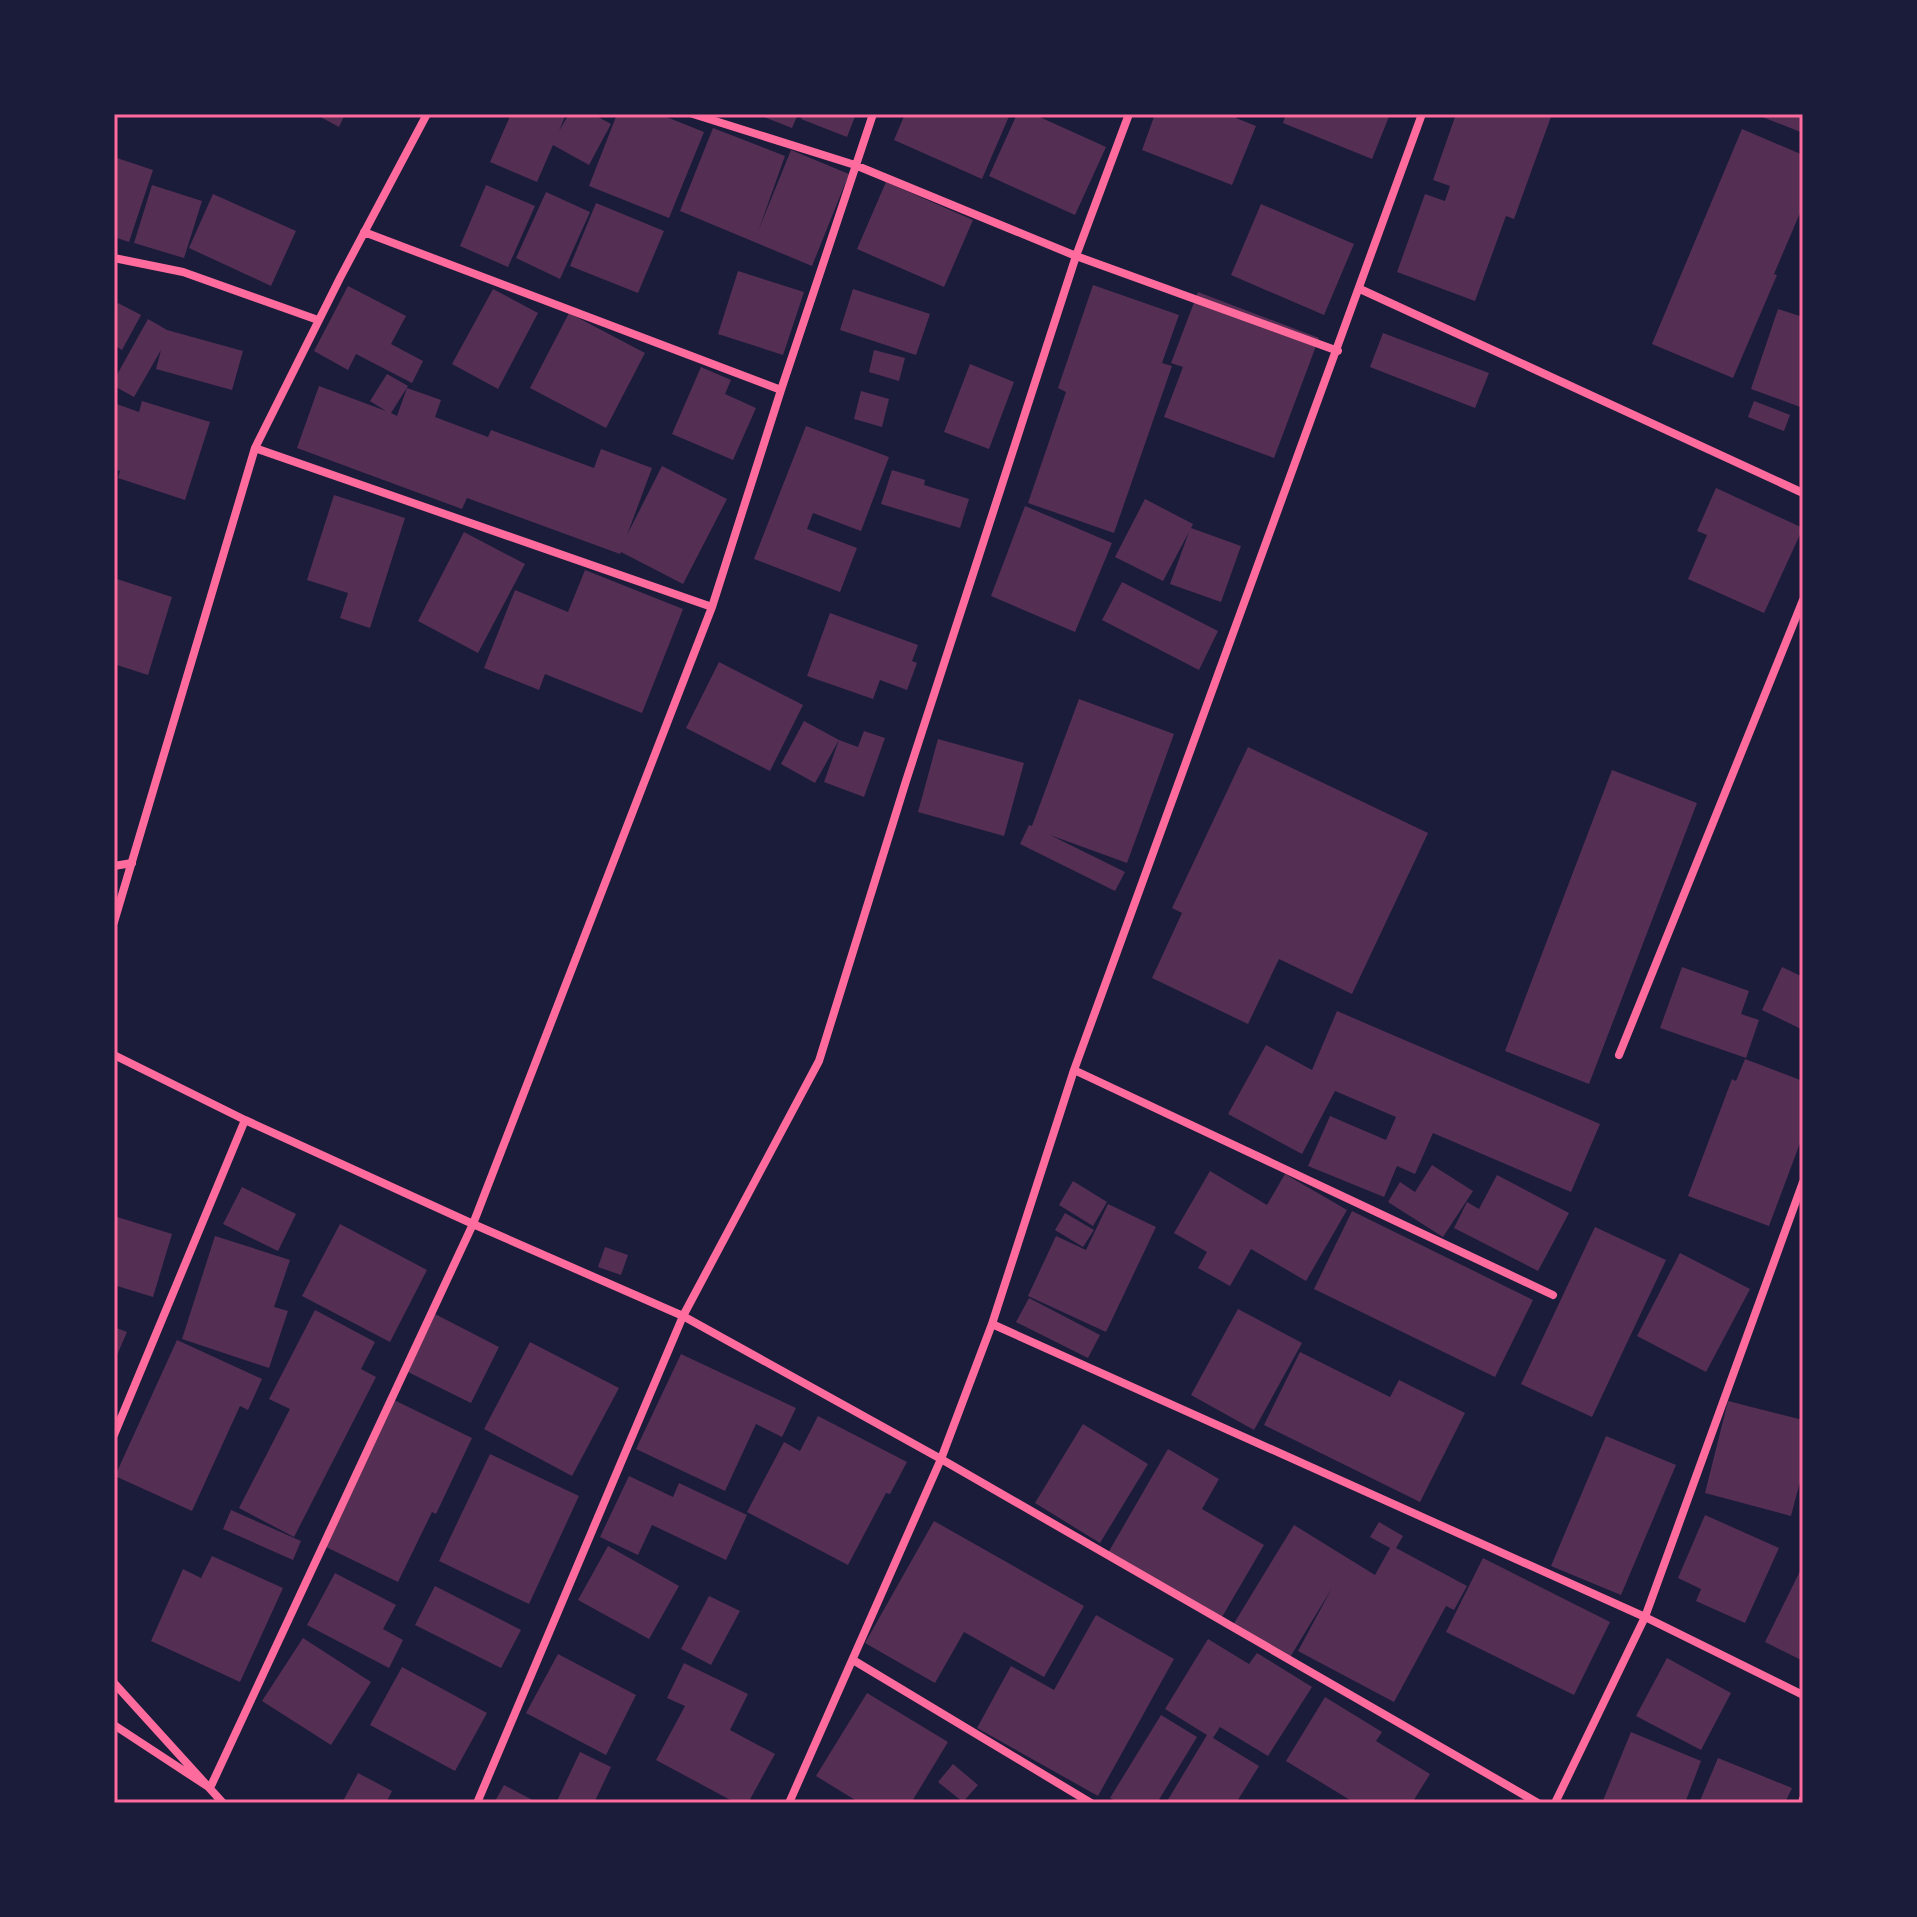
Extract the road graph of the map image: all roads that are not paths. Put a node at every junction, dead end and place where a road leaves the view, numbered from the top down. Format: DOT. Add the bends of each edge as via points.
graph roads {
  1 [pos="427,114"];
  2 [pos="693,114"];
  3 [pos="873,114"];
  4 [pos="1129,114"];
  5 [pos="1422,114"];
  6 [pos="855,165"];
  7 [pos="364,232"];
  8 [pos="1076,256"];
  9 [pos="114,258"];
  10 [pos="1360,289"];
  11 [pos="318,320"];
  12 [pos="1338,351"];
  13 [pos="781,390"];
  14 [pos="255,448"];
  15 [pos="1803,493"];
  16 [pos="1803,600"];
  17 [pos="712,607"];
  18 [pos="132,863"];
  19 [pos="114,866"];
  20 [pos="114,922"];
  21 [pos="114,1055"];
  22 [pos="1619,1055"];
  23 [pos="1074,1070"];
  24 [pos="245,1120"];
  25 [pos="1803,1182"];
  26 [pos="473,1224"];
  27 [pos="1553,1295"];
  28 [pos="683,1316"];
  29 [pos="992,1324"];
  30 [pos="114,1435"];
  31 [pos="941,1459"];
  32 [pos="1645,1617"];
  33 [pos="853,1660"];
  34 [pos="114,1683"];
  35 [pos="1803,1695"];
  36 [pos="114,1725"];
  37 [pos="210,1788"];
  38 [pos="223,1803"];
  39 [pos="477,1803"];
  40 [pos="789,1803"];
  41 [pos="1091,1803"];
  42 [pos="1538,1803"];
  43 [pos="1555,1803"];
  1 -- 7 [label="street"];
  2 -- 6 [label="street"];
  3 -- 6 [label="street"];
  4 -- 8 [label="street"];
  5 -- 10 [label="street"];
  6 -- 8 [label="street"];
  6 -- 13 [label="street"];
  7 -- 11 [label="street"];
  7 -- 13 [label="street"];
  8 -- 12 [label="street"];
  8 -- 28 [label="street" via="819,1061"];
  9 -- 11 [label="street" via="183,272"];
  10 -- 12 [label="street"];
  10 -- 15 [label="street"];
  11 -- 14 [label="street"];
  12 -- 23 [label="street"];
  13 -- 17 [label="street"];
  14 -- 17 [label="street"];
  14 -- 18 [label="street"];
  16 -- 22 [label="street"];
  17 -- 26 [label="street"];
  18 -- 19 [label="street"];
  18 -- 20 [label="street"];
  21 -- 24 [label="street"];
  23 -- 27 [label="street"];
  23 -- 29 [label="street"];
  24 -- 26 [label="street"];
  24 -- 30 [label="street"];
  25 -- 32 [label="street"];
  26 -- 28 [label="street"];
  26 -- 37 [label="street"];
  28 -- 31 [label="street"];
  28 -- 39 [label="street"];
  29 -- 31 [label="street"];
  29 -- 32 [label="street"];
  31 -- 33 [label="street"];
  31 -- 42 [label="street"];
  32 -- 35 [label="street"];
  32 -- 43 [label="street"];
  33 -- 40 [label="street"];
  33 -- 41 [label="street"];
  34 -- 37 [label="street"];
  36 -- 37 [label="street"];
  37 -- 38 [label="street"];
}
